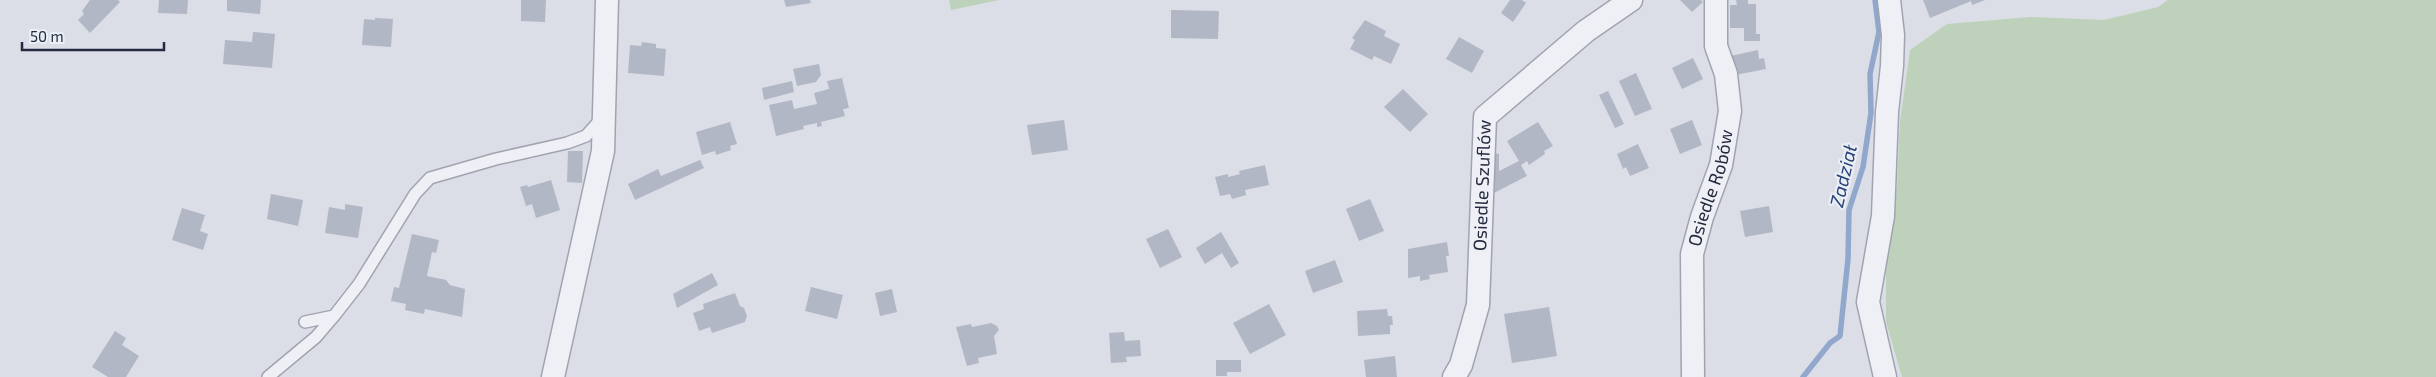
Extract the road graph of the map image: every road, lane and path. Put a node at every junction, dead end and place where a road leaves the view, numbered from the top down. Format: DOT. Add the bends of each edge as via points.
graph roads {
  1 [pos="607,0"];
  2 [pos="1632,0"];
  3 [pos="1716,0"];
  4 [pos="1889,0"];
  5 [pos="603,117"];
  6 [pos="334,316"];
  7 [pos="305,322"];
  8 [pos="268,377"];
  9 [pos="553,377"];
  10 [pos="1454,377"];
  11 [pos="1693,377"];
  12 [pos="1886,377"];
  1 -- 5 [label="street"];
  2 -- 10 [label="street, Osiedle Szuflów" via="1586,31 1485,117 1478,305 1461,365"];
  3 -- 11 [label="street, Osiedle Robów" via="1716,46 1726,74 1730,111 1721,165 1692,254"];
  4 -- 12 [label="street" via="1893,35 1883,216 1868,302"];
  5 -- 6 [label="lane" via="586,136 567,143 430,178 415,194 359,284"];
  5 -- 9 [label="street" via="603,151"];
  6 -- 7 [label="lane"];
  6 -- 8 [label="lane" via="316,337"];
}
